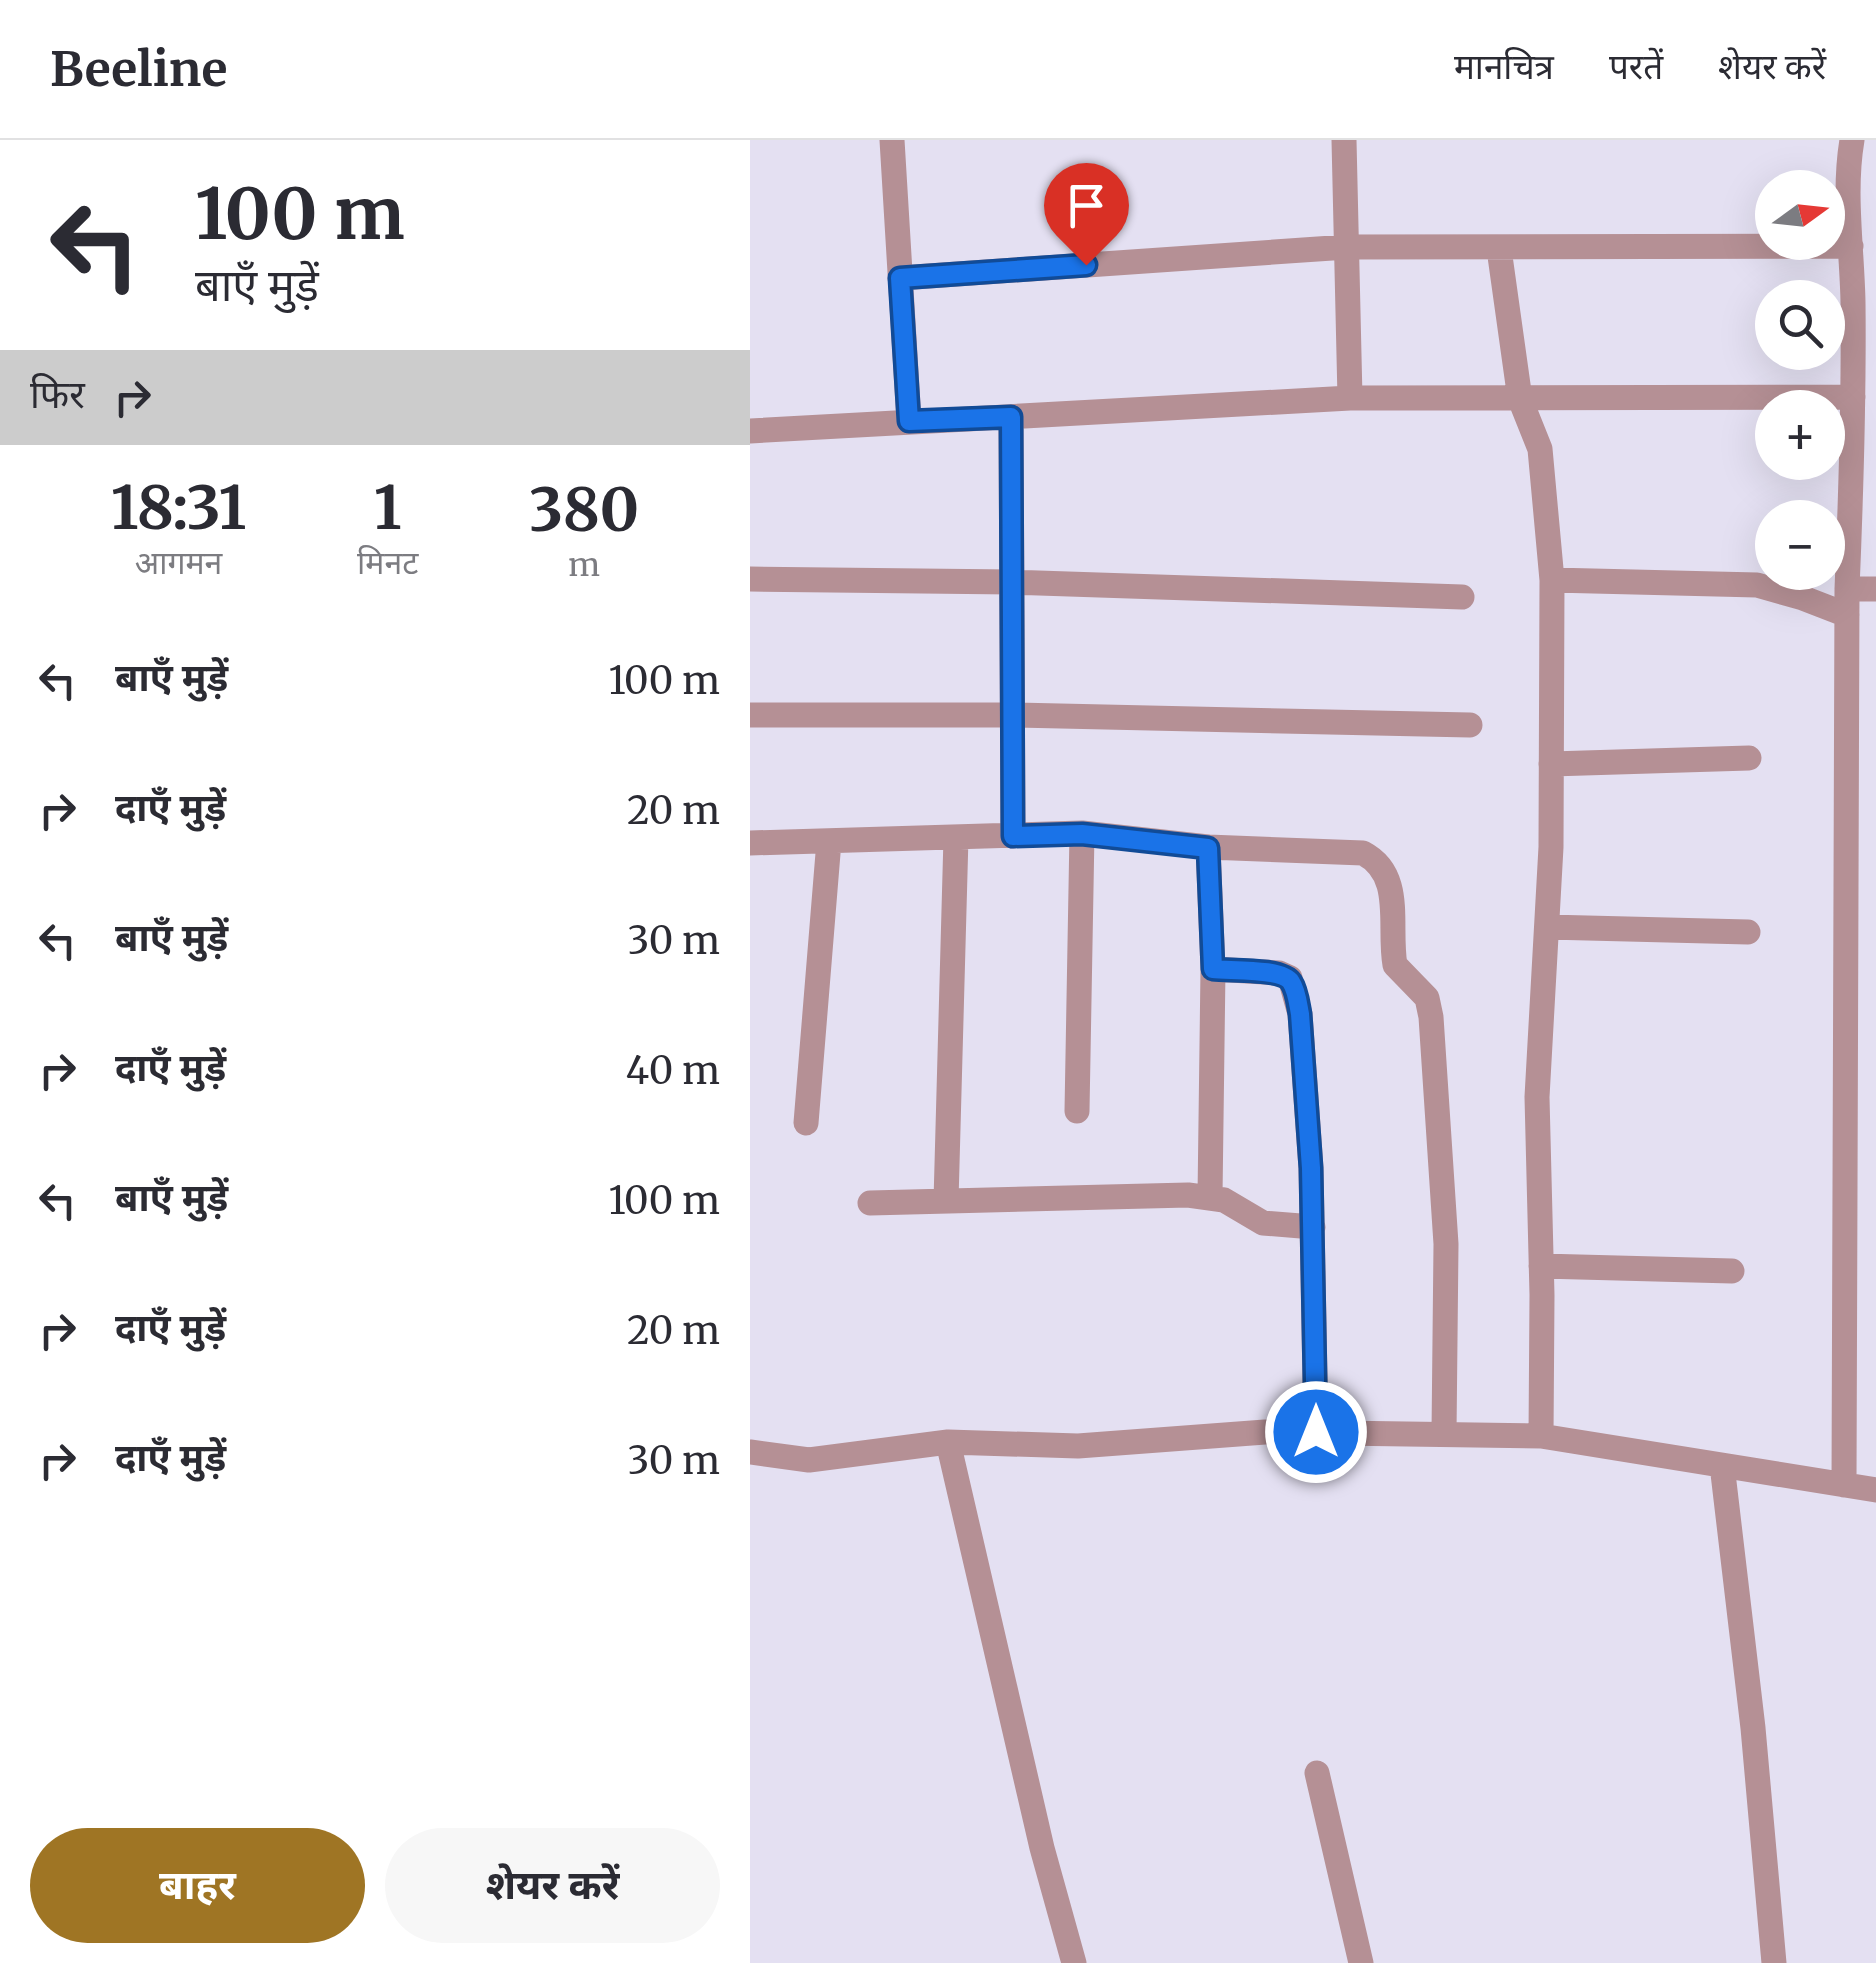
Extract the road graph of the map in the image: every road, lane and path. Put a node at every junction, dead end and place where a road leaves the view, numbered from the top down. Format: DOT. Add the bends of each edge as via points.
graph roads {
  1 [pos="892,140"];
  2 [pos="1344,140"];
  3 [pos="1852,140"];
  4 [pos="1851,246"];
  5 [pos="1346,247"];
  6 [pos="1499,249"];
  7 [pos="900,278"];
  8 [pos="1864,300"];
  9 [pos="1853,397"];
  10 [pos="1350,398"];
  11 [pos="1520,400"];
  12 [pos="1011,417"];
  13 [pos="909,421"];
  14 [pos="750,431"];
  15 [pos="1864,460"];
  16 [pos="750,579"];
  17 [pos="1552,580"];
  18 [pos="1012,582"];
  19 [pos="1876,589"];
  20 [pos="1462,597"];
  21 [pos="1846,602"];
  22 [pos="750,715"];
  23 [pos="1012,715"];
  24 [pos="1470,726"];
  25 [pos="1749,758"];
  26 [pos="1552,764"];
  27 [pos="1082,834"];
  28 [pos="1013,836"];
  29 [pos="956,837"];
  30 [pos="828,841"];
  31 [pos="750,844"];
  32 [pos="1208,848"];
  33 [pos="1547,927"];
  34 [pos="1748,932"];
  35 [pos="1213,969"];
  36 [pos="1076,1111"];
  37 [pos="806,1122"];
  38 [pos="1210,1197"];
  39 [pos="946,1201"];
  40 [pos="870,1203"];
  41 [pos="1313,1227"];
  42 [pos="1542,1266"];
  43 [pos="1732,1270"];
  44 [pos="1316,1432"];
  45 [pos="1444,1434"];
  46 [pos="1541,1436"];
  47 [pos="948,1442"];
  48 [pos="750,1452"];
  49 [pos="1722,1465"];
  50 [pos="1844,1485"];
  51 [pos="1876,1490"];
  52 [pos="1317,1773"];
  53 [pos="1074,1963"];
  54 [pos="1361,1963"];
  55 [pos="1774,1963"];
  1 -- 7 [label="street"];
  2 -- 5 [label="street"];
  3 -- 4 [label="street"];
  4 -- 6 [label="street"];
  4 -- 8 [label="street"];
  5 -- 6 [label="street"];
  5 -- 7 [label="street"];
  5 -- 10 [label="street"];
  6 -- 11 [label="street"];
  7 -- 13 [label="street"];
  8 -- 9 [label="street"];
  9 -- 11 [label="street"];
  9 -- 15 [label="street"];
  10 -- 11 [label="street"];
  10 -- 12 [label="street"];
  11 -- 17 [label="street" via="1540,449"];
  12 -- 13 [label="street"];
  12 -- 18 [label="street"];
  13 -- 14 [label="street"];
  15 -- 21 [label="street"];
  16 -- 18 [label="street"];
  17 -- 21 [label="street" via="1736,582"];
  17 -- 26 [label="street"];
  18 -- 20 [label="street"];
  18 -- 23 [label="street"];
  19 -- 21 [label="street"];
  21 -- 50 [label="street"];
  22 -- 23 [label="street"];
  23 -- 24 [label="street"];
  23 -- 28 [label="street"];
  25 -- 26 [label="street"];
  26 -- 33 [label="street"];
  27 -- 28 [label="street"];
  27 -- 32 [label="street"];
  27 -- 36 [label="street"];
  28 -- 29 [label="street"];
  29 -- 30 [label="street"];
  29 -- 39 [label="street"];
  30 -- 31 [label="street"];
  30 -- 37 [label="street"];
  32 -- 35 [label="street"];
  32 -- 45 [label="street" via="1364,853 1390,881 1395,965 1428,998 1431,1017 1446,1244"];
  33 -- 34 [label="street"];
  33 -- 42 [label="street" via="1536,1097"];
  35 -- 38 [label="street"];
  35 -- 41 [label="street" via="1290,978 1300,1014"];
  38 -- 39 [label="street"];
  38 -- 41 [label="street" via="1263,1222"];
  39 -- 40 [label="street"];
  41 -- 44 [label="street"];
  42 -- 43 [label="street"];
  42 -- 46 [label="street"];
  44 -- 45 [label="street"];
  44 -- 47 [label="street" via="1078,1446"];
  45 -- 46 [label="street"];
  46 -- 49 [label="street"];
  47 -- 48 [label="street" via="809,1460"];
  47 -- 53 [label="street"];
  49 -- 50 [label="street"];
  49 -- 55 [label="street"];
  50 -- 51 [label="street"];
  52 -- 54 [label="street"];
}
